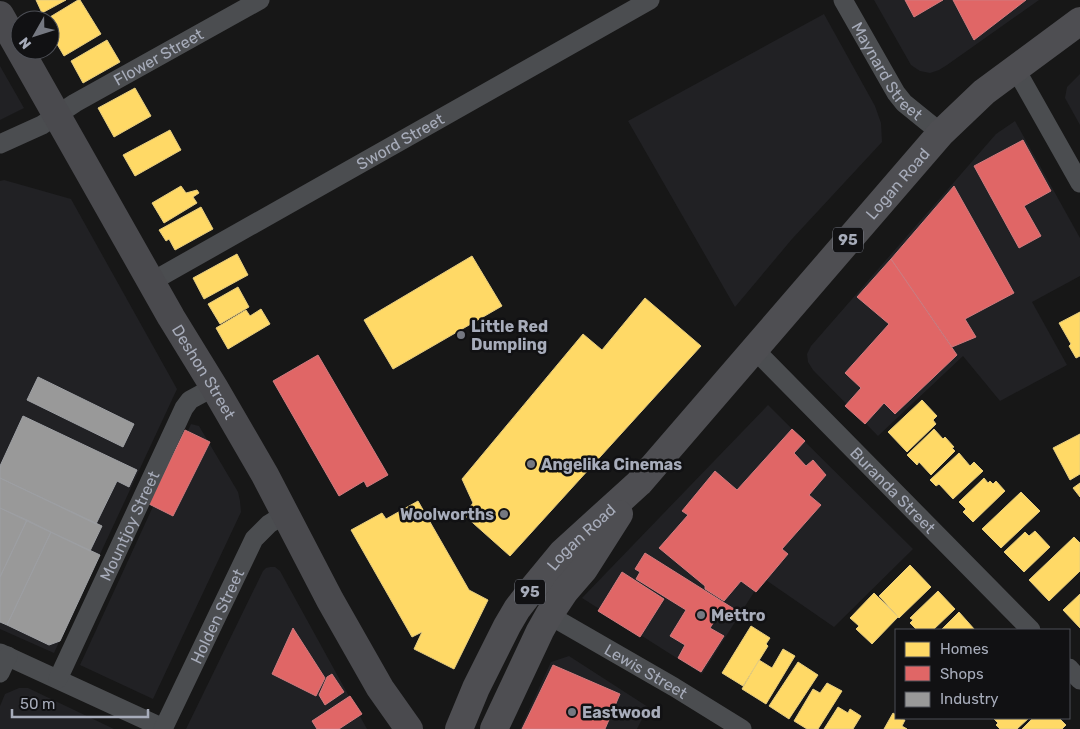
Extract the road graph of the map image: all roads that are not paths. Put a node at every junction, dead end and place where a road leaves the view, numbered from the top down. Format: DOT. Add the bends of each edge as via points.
graph roads {
  1 [pos="260,0"];
  2 [pos="650,0"];
  3 [pos="842,0"];
  4 [pos="0,15"];
  5 [pos="1080,21"];
  6 [pos="1016,68"];
  7 [pos="57,114"];
  8 [pos="941,133"];
  9 [pos="0,144"];
  10 [pos="1080,183"];
  11 [pos="151,282"];
  12 [pos="754,349"];
  13 [pos="214,387"];
  14 [pos="639,483"];
  15 [pos="286,514"];
  16 [pos="549,615"];
  17 [pos="1030,629"];
  18 [pos="3,661"];
  19 [pos="1070,669"];
  20 [pos="58,679"];
  21 [pos="1080,680"];
  22 [pos="163,728"];
  23 [pos="409,729"];
  24 [pos="459,729"];
  25 [pos="494,729"];
  26 [pos="742,729"];
  1 -- 7 [label="street, Flower Street"];
  2 -- 11 [label="street, Sword Street"];
  3 -- 8 [label="street, Maynard Street" via="896,93"];
  4 -- 7 [label="street, Deshon Street"];
  5 -- 6 [label="main road, Logan Road / 95"];
  6 -- 8 [label="main road, Logan Road / 95" via="984,92"];
  6 -- 10 [label="street"];
  7 -- 9 [label="street, Flower Street"];
  7 -- 11 [label="street, Deshon Street"];
  8 -- 12 [label="main road, Logan Road / 95"];
  11 -- 13 [label="street, Deshon Street"];
  12 -- 14 [label="main road, Logan Road / 95"];
  12 -- 17 [label="street, Buranda Street"];
  13 -- 15 [label="street, Deshon Street"];
  13 -- 20 [label="street, Mountjoy Street" via="190,400 184,408"];
  14 -- 16 [label="main road, Logan Road / 95" via="584,569"];
  14 -- 24 [label="main road, Logan Road / 95" via="563,552 517,609 476,688"];
  15 -- 22 [label="street, Holden Street" via="269,524 254,539"];
  15 -- 23 [label="street, Deshon Street" via="380,688"];
  16 -- 25 [label="main road, Logan Road / 95"];
  16 -- 26 [label="street, Lewis Street"];
  18 -- 20 [label="street"];
  19 -- 21 [label="street"];
  20 -- 22 [label="street"];
}
